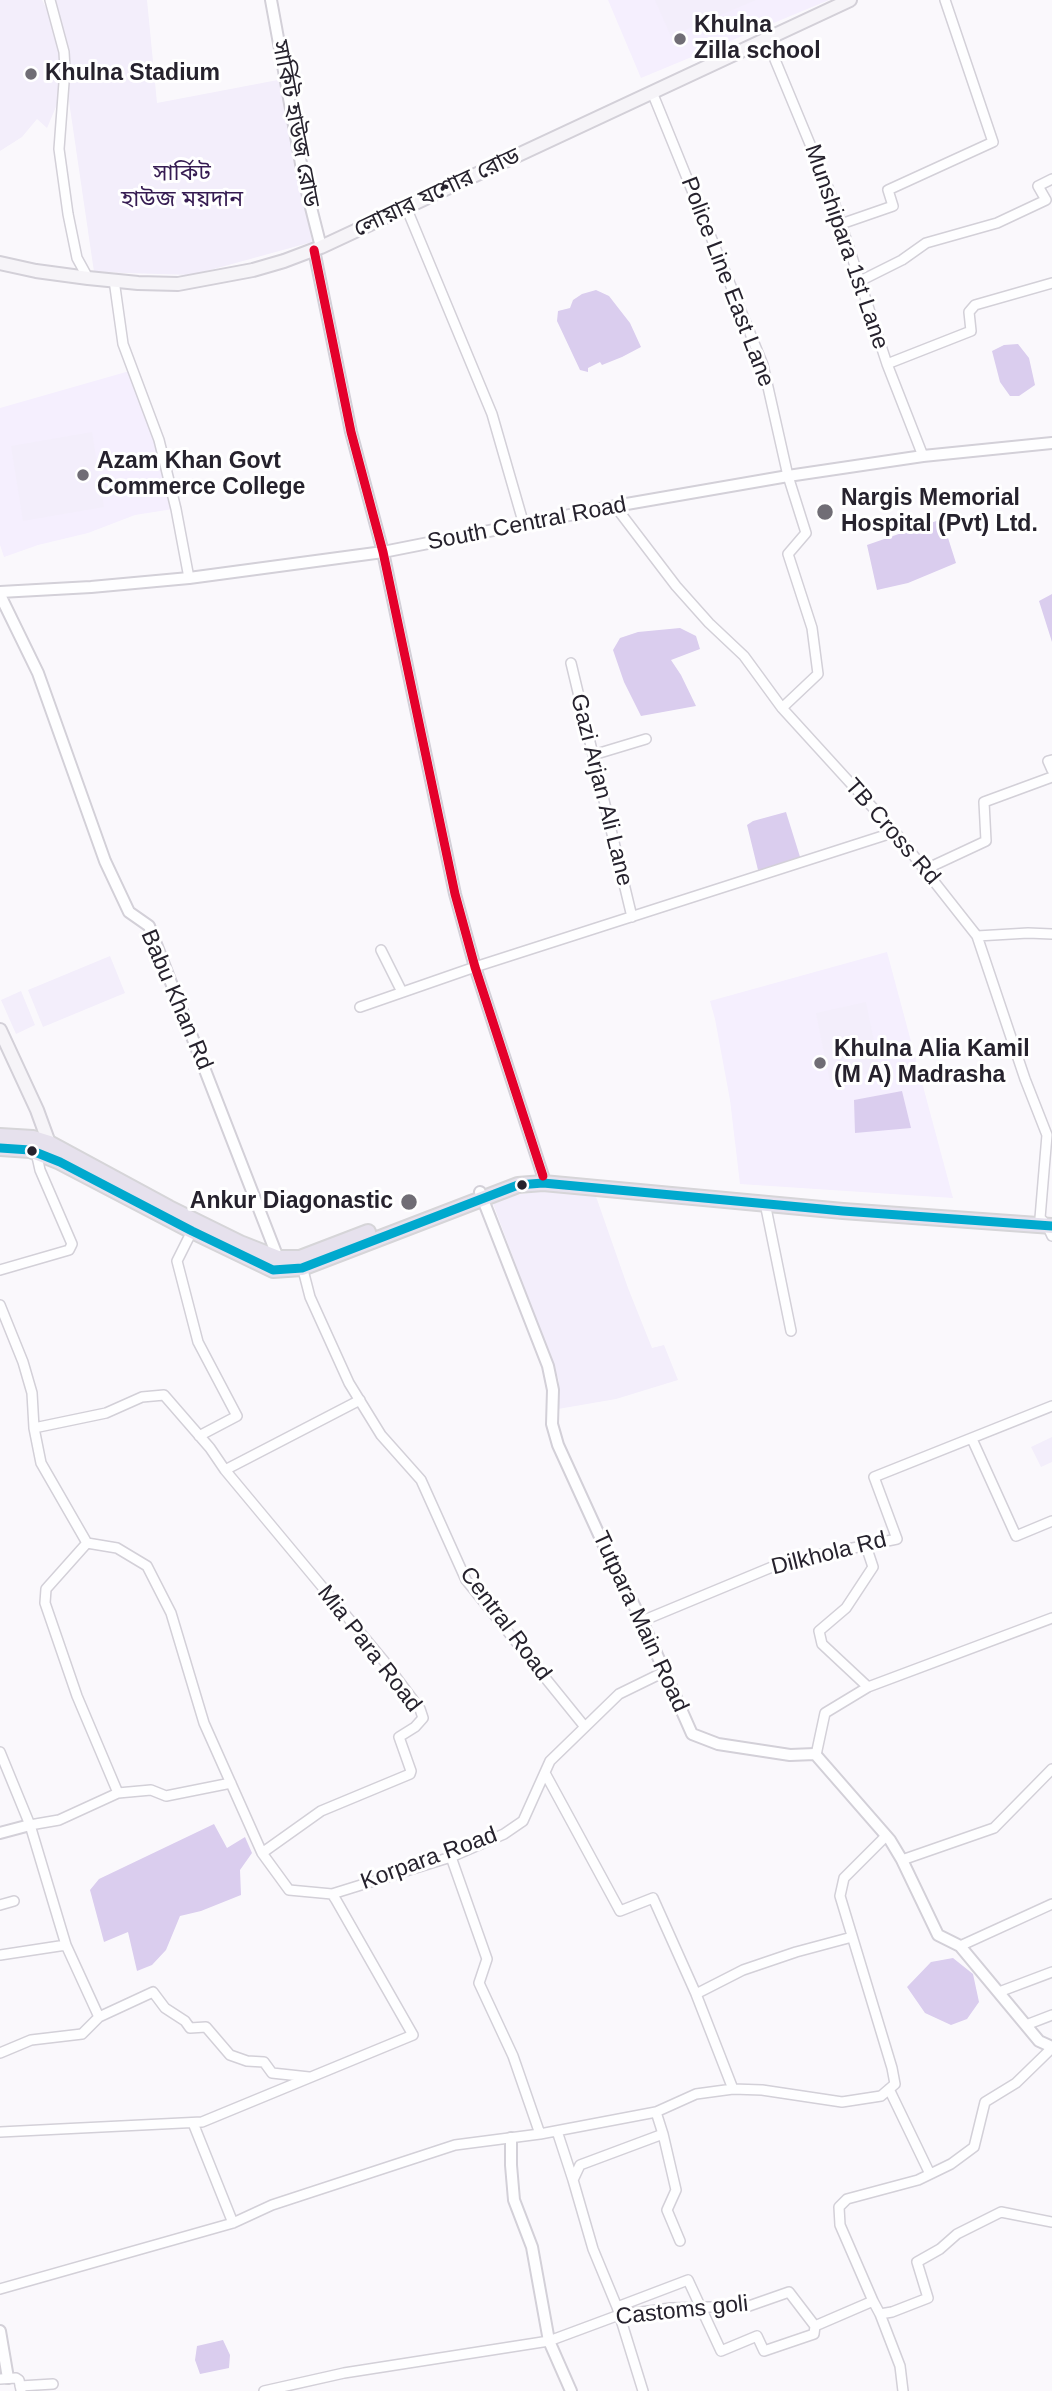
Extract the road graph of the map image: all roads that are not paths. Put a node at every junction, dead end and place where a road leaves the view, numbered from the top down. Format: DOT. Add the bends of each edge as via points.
graph roads {
  1 [pos="51,0"];
  2 [pos="271,0"];
  3 [pos="850,0"];
  4 [pos="945,0"];
  5 [pos="766,38"];
  6 [pos="652,92"];
  7 [pos="1052,179"];
  8 [pos="407,207"];
  9 [pos="841,224"];
  10 [pos="318,248"];
  11 [pos="0,263"];
  12 [pos="88,278"];
  13 [pos="114,281"];
  14 [pos="860,281"];
  15 [pos="1052,283"];
  16 [pos="887,364"];
  17 [pos="1052,443"];
  18 [pos="923,457"];
  19 [pos="788,475"];
  20 [pos="615,506"];
  21 [pos="524,525"];
  22 [pos="383,552"];
  23 [pos="188,578"];
  24 [pos="0,593"];
  25 [pos="571,663"];
  26 [pos="782,708"];
  27 [pos="646,739"];
  28 [pos="593,755"];
  29 [pos="1052,760"];
  30 [pos="1052,770"];
  31 [pos="1052,777"];
  32 [pos="895,832"];
  33 [pos="926,869"];
  34 [pos="632,917"];
  35 [pos="1052,934"];
  36 [pos="977,936"];
  37 [pos="381,950"];
  38 [pos="475,967"];
  39 [pos="402,992"];
  40 [pos="359,1007"];
  41 [pos="0,1030"];
  42 [pos="0,1136"];
  43 [pos="0,1148"];
  44 [pos="44,1151"];
  45 [pos="544,1176"];
  46 [pos="481,1195"];
  47 [pos="765,1203"];
  48 [pos="1048,1225"];
  49 [pos="192,1231"];
  50 [pos="278,1258"];
  51 [pos="301,1263"];
  52 [pos="0,1270"];
  53 [pos="0,1305"];
  54 [pos="791,1331"];
  55 [pos="360,1401"];
  56 [pos="1052,1406"];
  57 [pos="34,1428"];
  58 [pos="199,1436"];
  59 [pos="972,1438"];
  60 [pos="225,1470"];
  61 [pos="1052,1521"];
  62 [pos="87,1543"];
  63 [pos="866,1546"];
  64 [pos="1052,1618"];
  65 [pos="642,1621"];
  66 [pos="664,1672"];
  67 [pos="867,1687"];
  68 [pos="585,1727"];
  69 [pos="0,1752"];
  70 [pos="816,1755"];
  71 [pos="1052,1769"];
  72 [pos="545,1773"];
  73 [pos="231,1783"];
  74 [pos="118,1793"];
  75 [pos="30,1825"];
  76 [pos="0,1833"];
  77 [pos="886,1836"];
  78 [pos="262,1853"];
  79 [pos="451,1857"];
  80 [pos="902,1860"];
  81 [pos="331,1895"];
  82 [pos="14,1901"];
  83 [pos="1052,1904"];
  84 [pos="0,1905"];
  85 [pos="852,1937"];
  86 [pos="66,1945"];
  87 [pos="960,1946"];
  88 [pos="0,1955"];
  89 [pos="1052,1972"];
  90 [pos="999,1992"];
  91 [pos="696,1994"];
  92 [pos="1052,2015"];
  93 [pos="99,2017"];
  94 [pos="1026,2025"];
  95 [pos="1052,2048"];
  96 [pos="0,2053"];
  97 [pos="311,2077"];
  98 [pos="733,2089"];
  99 [pos="889,2090"];
  100 [pos="656,2112"];
  101 [pos="193,2123"];
  102 [pos="557,2131"];
  103 [pos="0,2132"];
  104 [pos="540,2134"];
  105 [pos="663,2134"];
  106 [pos="511,2138"];
  107 [pos="930,2174"];
  108 [pos="573,2180"];
  109 [pos="1052,2222"];
  110 [pos="233,2223"];
  111 [pos="680,2241"];
  112 [pos="0,2290"];
  113 [pos="873,2301"];
  114 [pos="702,2308"];
  115 [pos="618,2311"];
  116 [pos="880,2314"];
  117 [pos="815,2326"];
  118 [pos="0,2331"];
  119 [pos="549,2341"];
  120 [pos="4,2379"];
  121 [pos="53,2384"];
  122 [pos="21,2389"];
  123 [pos="286,2389"];
  124 [pos="264,2391"];
  125 [pos="571,2391"];
  126 [pos="643,2391"];
  127 [pos="903,2391"];
  1 -- 12 [label="street" via="64,52 60,149 68,214 77,258"];
  2 -- 10 [label="street, সার্কিট হাউজ রোড"];
  3 -- 5 [label="main road, লোয়ার যশোর রোড"];
  4 -- 9 [label="street" via="993,142 888,190 893,206"];
  5 -- 6 [label="main road, লোয়ার যশোর রোড"];
  5 -- 9 [label="street, Munshipara 1st Lane"];
  6 -- 8 [label="main road, লোয়ার যশোর রোড"];
  6 -- 19 [label="street, Police Line East Lane" via="763,365"];
  7 -- 14 [label="street" via="1038,186 1046,200 998,223 926,243"];
  8 -- 10 [label="main road, লোয়ার যশোর রোড"];
  8 -- 21 [label="street" via="492,414"];
  9 -- 14 [label="street, Munshipara 1st Lane"];
  10 -- 13 [label="main road, লোয়ার যশোর রোড" via="253,270 178,284"];
  10 -- 22 [label="street, সার্কিট হাউজ রোড" via="351,432"];
  11 -- 12 [label="main road, লোয়ার যশোর রোড"];
  12 -- 13 [label="main road, লোয়ার যশোর রোড"];
  13 -- 23 [label="street" via="123,344 159,440"];
  14 -- 16 [label="street, Munshipara 1st Lane"];
  15 -- 16 [label="street" via="975,305 969,312 971,331"];
  16 -- 18 [label="street, Munshipara 1st Lane"];
  17 -- 18 [label="street, South Central Road"];
  18 -- 19 [label="street, South Central Road"];
  19 -- 20 [label="street, South Central Road"];
  19 -- 26 [label="street, Police Line East Lane" via="806,533 788,555 811,628 818,674"];
  20 -- 21 [label="street, South Central Road"];
  20 -- 26 [label="street, TB Cross Rd" via="676,586 744,656"];
  21 -- 22 [label="street, South Central Road"];
  22 -- 23 [label="street, South Central Road"];
  22 -- 38 [label="street, সার্কিট হাউজ রোড" via="455,894"];
  23 -- 24 [label="street, South Central Road"];
  24 -- 50 [label="street, Babu Khan Rd" via="38,673 105,861 129,912 149,926"];
  25 -- 28 [label="street, Gazi Arjan Ali Lane"];
  26 -- 32 [label="street, TB Cross Rd"];
  27 -- 28 [label="street"];
  28 -- 34 [label="street, Gazi Arjan Ali Lane"];
  29 -- 30 [label="street" via="1048,761"];
  31 -- 33 [label="street" via="984,802 986,841"];
  32 -- 33 [label="street, TB Cross Rd"];
  32 -- 34 [label="street"];
  33 -- 36 [label="street, TB Cross Rd"];
  34 -- 38 [label="street"];
  35 -- 36 [label="street"];
  36 -- 48 [label="street, TB Cross Rd" via="1046,1135"];
  37 -- 39 [label="street"];
  38 -- 39 [label="street"];
  38 -- 45 [label="street, সার্কিট হাউজ রোড"];
  39 -- 40 [label="street"];
  41 -- 44 [label="main road" via="24,1077"];
  42 -- 44 [label="highway" via="33,1138"];
  43 -- 44 [label="highway"];
  44 -- 49 [label="highway"];
  44 -- 50 [label="highway"];
  44 -- 52 [label="street" via="40,1170 72,1244 69,1250"];
  45 -- 46 [label="highway" via="518,1177"];
  45 -- 48 [label="highway"];
  46 -- 47 [label="highway" via="543,1183"];
  46 -- 51 [label="highway"];
  46 -- 65 [label="street, Tutpara Main Road" via="548,1366 558,1445"];
  47 -- 48 [label="highway"];
  47 -- 54 [label="street"];
  49 -- 51 [label="highway" via="273,1270"];
  49 -- 58 [label="street" via="177,1261 198,1342 237,1416"];
  50 -- 51 [label="highway"];
  51 -- 55 [label="street, Central Road" via="310,1297"];
  53 -- 57 [label="street" via="32,1393"];
  55 -- 60 [label="street"];
  55 -- 68 [label="street, Central Road" via="381,1436 421,1480 466,1580"];
  56 -- 59 [label="street, Dilkhola Rd"];
  57 -- 58 [label="street, Mia Para Road" via="164,1395"];
  57 -- 62 [label="street" via="41,1463"];
  58 -- 60 [label="street, Mia Para Road"];
  59 -- 61 [label="street" via="1016,1536"];
  59 -- 63 [label="street, Dilkhola Rd" via="874,1477 897,1539"];
  60 -- 78 [label="street, Mia Para Road" via="384,1661 423,1718 399,1737 410,1774 321,1811"];
  62 -- 73 [label="street" via="117,1548 147,1566 171,1614 204,1723"];
  62 -- 74 [label="street" via="46,1588 45,1603"];
  63 -- 65 [label="street, Dilkhola Rd" via="784,1563"];
  63 -- 67 [label="street" via="873,1567 846,1608 819,1631 822,1644"];
  64 -- 67 [label="street"];
  65 -- 66 [label="street, Tutpara Main Road"];
  66 -- 68 [label="street, Korpara Road" via="619,1694"];
  66 -- 70 [label="street, Tutpara Main Road" via="692,1734 718,1744"];
  67 -- 70 [label="street" via="825,1713"];
  68 -- 72 [label="street, Korpara Road" via="550,1761"];
  69 -- 75 [label="street"];
  70 -- 77 [label="street"];
  71 -- 80 [label="street" via="993,1828"];
  72 -- 79 [label="street, Korpara Road" via="523,1821"];
  72 -- 91 [label="street" via="621,1911 653,1898"];
  73 -- 74 [label="street" via="166,1797 151,1790"];
  73 -- 78 [label="street"];
  74 -- 75 [label="street" via="59,1820"];
  75 -- 76 [label="street"];
  75 -- 86 [label="street"];
  77 -- 80 [label="street"];
  77 -- 85 [label="street" via="844,1878 840,1896"];
  78 -- 81 [label="street" via="289,1890"];
  79 -- 81 [label="street, Korpara Road"];
  79 -- 104 [label="street" via="486,1959 479,1983 513,2056"];
  80 -- 87 [label="street" via="933,1928"];
  81 -- 97 [label="street" via="413,2035"];
  82 -- 84 [label="street"];
  83 -- 87 [label="street"];
  85 -- 91 [label="street" via="743,1970"];
  85 -- 99 [label="street" via="892,2067 895,2084"];
  86 -- 88 [label="street"];
  86 -- 93 [label="street"];
  87 -- 90 [label="street"];
  89 -- 90 [label="street"];
  90 -- 94 [label="street"];
  91 -- 98 [label="street"];
  92 -- 94 [label="street"];
  93 -- 96 [label="street" via="82,2034 31,2040"];
  93 -- 97 [label="street" via="153,1992 190,2028 206,2027 230,2055 264,2062 272,2073"];
  94 -- 95 [label="street"];
  95 -- 107 [label="street" via="1016,2083 985,2102 974,2147"];
  97 -- 101 [label="street"];
  98 -- 99 [label="street" via="842,2102 881,2096"];
  98 -- 100 [label="street" via="696,2094"];
  99 -- 107 [label="street"];
  100 -- 102 [label="street"];
  100 -- 105 [label="street"];
  101 -- 103 [label="street"];
  101 -- 110 [label="street"];
  102 -- 104 [label="street"];
  102 -- 108 [label="street"];
  104 -- 106 [label="street"];
  105 -- 108 [label="street" via="580,2165"];
  105 -- 111 [label="street" via="676,2190 667,2210"];
  106 -- 110 [label="street" via="455,2145 272,2205"];
  106 -- 119 [label="street" via="514,2200 533,2247"];
  107 -- 113 [label="street" via="847,2199 839,2207 840,2225"];
  108 -- 115 [label="street" via="593,2249"];
  109 -- 116 [label="street" via="1001,2212 957,2234 917,2262 928,2298"];
  110 -- 112 [label="street"];
  113 -- 116 [label="street"];
  113 -- 117 [label="street"];
  114 -- 115 [label="street, Castoms goli"];
  114 -- 115 [label="street" via="688,2280"];
  114 -- 117 [label="street, Castoms goli" via="749,2306 789,2292"];
  114 -- 117 [label="street" via="721,2351 757,2336 764,2351 814,2334"];
  115 -- 119 [label="street, Castoms goli"];
  115 -- 126 [label="street"];
  116 -- 127 [label="street" via="900,2366"];
  118 -- 120 [label="street"];
  119 -- 123 [label="street, Castoms goli" via="344,2373"];
  119 -- 125 [label="street"];
  120 -- 122 [label="street" via="19,2380"];
  121 -- 122 [label="street"];
  123 -- 124 [label="street, Castoms goli"];
}
